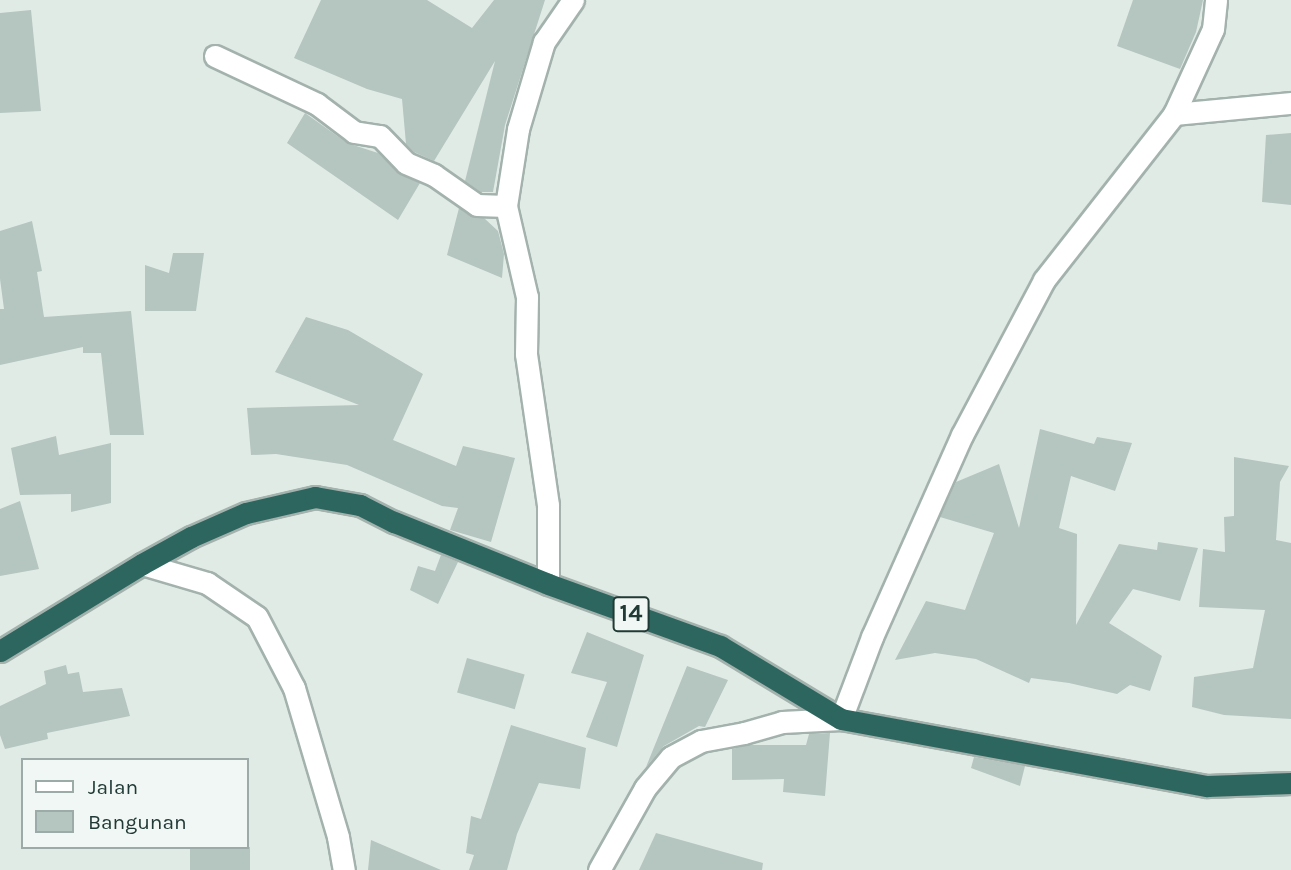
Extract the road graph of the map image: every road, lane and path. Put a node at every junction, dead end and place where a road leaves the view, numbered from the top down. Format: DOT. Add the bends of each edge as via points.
graph roads {
  1 [pos="573,0"];
  2 [pos="1216,0"];
  3 [pos="215,56"];
  4 [pos="1291,103"];
  5 [pos="1174,114"];
  6 [pos="506,206"];
  7 [pos="142,564"];
  8 [pos="548,584"];
  9 [pos="0,651"];
  10 [pos="841,719"];
  11 [pos="1291,783"];
  12 [pos="344,870"];
  13 [pos="599,870"];
  1 -- 6 [label="street" via="544,42 518,130"];
  2 -- 5 [label="street" via="1213,29"];
  3 -- 6 [label="street" via="317,104 354,132 380,136 406,163 434,175 477,205"];
  4 -- 5 [label="street"];
  5 -- 10 [label="street" via="1044,279 962,435"];
  6 -- 8 [label="street" via="527,297 526,354 548,505"];
  7 -- 8 [label="highway, 14" via="246,513 315,497 360,505"];
  7 -- 9 [label="highway, 14"];
  7 -- 12 [label="street" via="207,583 257,617 293,688"];
  8 -- 10 [label="highway, 14" via="720,646"];
  10 -- 11 [label="highway, 14" via="1207,786"];
  10 -- 13 [label="street" via="782,722 701,741 671,757 645,788"];
}
